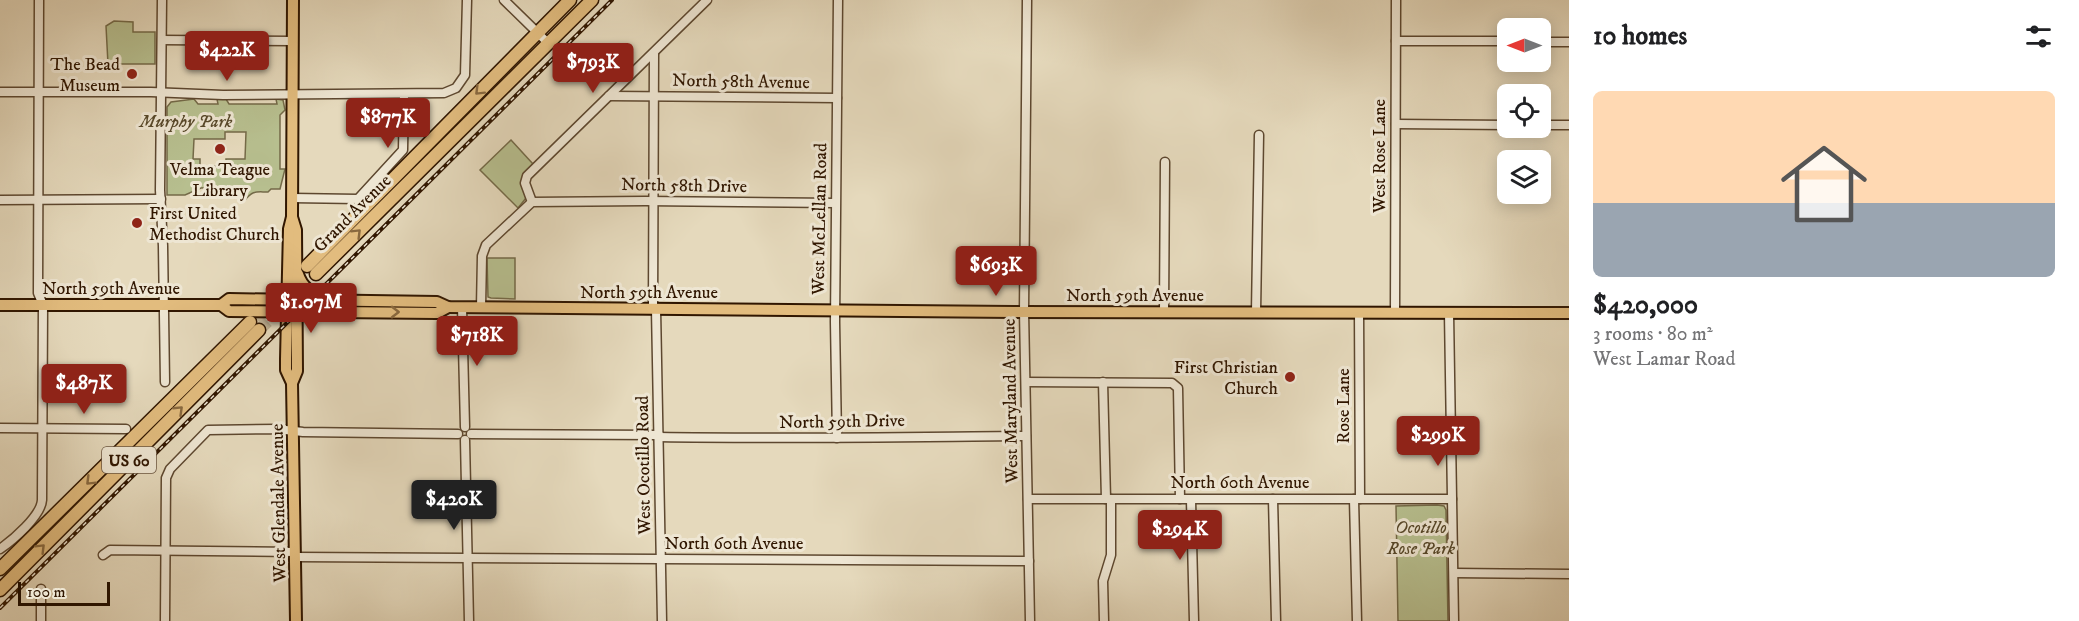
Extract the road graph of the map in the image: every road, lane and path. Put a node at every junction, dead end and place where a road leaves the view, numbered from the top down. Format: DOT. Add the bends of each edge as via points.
graph roads {
  1 [pos="39,0"];
  2 [pos="162,0"];
  3 [pos="293,0"];
  4 [pos="467,0"];
  5 [pos="504,0"];
  6 [pos="570,0"];
  7 [pos="592,0"];
  8 [pos="707,0"];
  9 [pos="838,0"];
  10 [pos="1027,0"];
  11 [pos="1396,0"];
  12 [pos="537,32"];
  13 [pos="162,39"];
  14 [pos="293,41"];
  15 [pos="1396,41"];
  16 [pos="1497,41"];
  17 [pos="1551,42"];
  18 [pos="1569,42"];
  19 [pos="548,44"];
  20 [pos="654,53"];
  21 [pos="0,92"];
  22 [pos="40,92"];
  23 [pos="161,94"];
  24 [pos="404,94"];
  25 [pos="293,95"];
  26 [pos="609,96"];
  27 [pos="653,96"];
  28 [pos="837,98"];
  29 [pos="1396,124"];
  30 [pos="1497,125"];
  31 [pos="1551,125"];
  32 [pos="1569,125"];
  33 [pos="1259,135"];
  34 [pos="1165,162"];
  35 [pos="292,198"];
  36 [pos="161,199"];
  37 [pos="0,200"];
  38 [pos="39,201"];
  39 [pos="532,202"];
  40 [pos="653,202"];
  41 [pos="836,203"];
  42 [pos="292,217"];
  43 [pos="306,270"];
  44 [pos="292,300"];
  45 [pos="346,301"];
  46 [pos="0,305"];
  47 [pos="43,305"];
  48 [pos="164,305"];
  49 [pos="222,305"];
  50 [pos="448,307"];
  51 [pos="462,307"];
  52 [pos="482,307"];
  53 [pos="655,309"];
  54 [pos="835,310"];
  55 [pos="1024,311"];
  56 [pos="291,312"];
  57 [pos="1164,312"];
  58 [pos="1256,312"];
  59 [pos="1359,312"];
  60 [pos="1395,312"];
  61 [pos="1449,313"];
  62 [pos="1569,313"];
  63 [pos="165,382"];
  64 [pos="1026,382"];
  65 [pos="1103,382"];
  66 [pos="0,428"];
  67 [pos="42,428"];
  68 [pos="126,429"];
  69 [pos="293,431"];
  70 [pos="465,434"];
  71 [pos="659,436"];
  72 [pos="1026,436"];
  73 [pos="837,438"];
  74 [pos="1028,499"];
  75 [pos="1108,499"];
  76 [pos="1180,499"];
  77 [pos="1273,499"];
  78 [pos="1357,499"];
  79 [pos="1452,499"];
  80 [pos="1191,500"];
  81 [pos="0,549"];
  82 [pos="165,551"];
  83 [pos="103,555"];
  84 [pos="295,555"];
  85 [pos="468,558"];
  86 [pos="661,559"];
  87 [pos="1029,561"];
  88 [pos="0,569"];
  89 [pos="1454,573"];
  90 [pos="1569,574"];
  91 [pos="41,589"];
  92 [pos="0,590"];
  93 [pos="41,621"];
  94 [pos="165,621"];
  95 [pos="296,621"];
  96 [pos="469,621"];
  97 [pos="662,621"];
  98 [pos="1030,621"];
  99 [pos="1104,621"];
  100 [pos="1194,621"];
  101 [pos="1276,621"];
  102 [pos="1357,621"];
  103 [pos="1454,621"];
  1 -- 22 [label="street"];
  2 -- 13 [label="street"];
  3 -- 14 [label="main road, West Glendale Avenue"];
  4 -- 24 [label="street" via="466,69 462,80 456,88 439,94"];
  5 -- 12 [label="street"];
  6 -- 12 [label="highway, Grand Avenue"];
  7 -- 19 [label="highway, Grand Avenue"];
  8 -- 20 [label="street"];
  9 -- 28 [label="street, West McLellan Road"];
  10 -- 55 [label="street, West Maryland Avenue"];
  11 -- 15 [label="street, West Rose Lane"];
  12 -- 19 [label="street"];
  12 -- 43 [label="highway, Grand Avenue, one-way"];
  13 -- 14 [label="street"];
  13 -- 23 [label="street"];
  14 -- 25 [label="main road, West Glendale Avenue"];
  15 -- 16 [label="street"];
  15 -- 29 [label="street, West Rose Lane"];
  17 -- 18 [label="street"];
  43 -- 19 [label="highway, Grand Avenue, one-way"];
  20 -- 26 [label="street"];
  20 -- 27 [label="street, West Ocotillo Road"];
  21 -- 22 [label="street"];
  22 -- 23 [label="street"];
  22 -- 38 [label="street"];
  23 -- 25 [label="street"];
  23 -- 36 [label="street"];
  24 -- 25 [label="street"];
  24 -- 35 [label="street" via="403,150 358,199"];
  25 -- 35 [label="main road, West Glendale Avenue"];
  26 -- 27 [label="street, North 58th Avenue"];
  26 -- 39 [label="street" via="527,176 525,183"];
  27 -- 28 [label="street, North 58th Avenue"];
  27 -- 40 [label="street, West Ocotillo Road"];
  28 -- 41 [label="street, West McLellan Road"];
  29 -- 30 [label="street"];
  29 -- 60 [label="street, West Rose Lane"];
  31 -- 32 [label="street"];
  33 -- 58 [label="street"];
  34 -- 57 [label="street"];
  35 -- 42 [label="main road, West Glendale Avenue"];
  36 -- 38 [label="street"];
  36 -- 48 [label="street"];
  37 -- 38 [label="street"];
  38 -- 47 [label="street" via="38,293"];
  39 -- 40 [label="street, North 58th Drive"];
  39 -- 52 [label="street" via="486,245 482,256"];
  40 -- 41 [label="street, North 58th Drive"];
  40 -- 53 [label="street, West Ocotillo Road"];
  41 -- 54 [label="street, West McLellan Road"];
  42 -- 43 [label="main road, West Glendale Avenue"];
  42 -- 44 [label="main road, West Glendale Avenue" via="288,230"];
  43 -- 44 [label="main road, West Glendale Avenue"];
  43 -- 45 [label="main road" via="301,282 309,291"];
  44 -- 45 [label="main road, North 59th Avenue"];
  44 -- 49 [label="main road, North 59th Avenue" via="229,299"];
  44 -- 56 [label="main road, West Glendale Avenue"];
  45 -- 50 [label="main road, North 59th Avenue" via="437,302"];
  46 -- 47 [label="main road, North 59th Avenue"];
  47 -- 48 [label="main road, North 59th Avenue"];
  47 -- 67 [label="street"];
  48 -- 49 [label="main road, North 59th Avenue"];
  48 -- 63 [label="street"];
  49 -- 56 [label="main road, North 59th Avenue" via="229,311"];
  50 -- 51 [label="main road, North 59th Avenue"];
  56 -- 50 [label="main road, North 59th Avenue, one-way" via="437,313"];
  51 -- 52 [label="main road, North 59th Avenue"];
  51 -- 70 [label="street"];
  52 -- 53 [label="main road, North 59th Avenue"];
  53 -- 54 [label="main road, North 59th Avenue"];
  53 -- 71 [label="street, West Ocotillo Road"];
  54 -- 55 [label="main road, North 59th Avenue"];
  54 -- 73 [label="street, West McLellan Road"];
  55 -- 57 [label="main road, North 59th Avenue"];
  55 -- 64 [label="street, West Maryland Avenue"];
  56 -- 69 [label="main road, West Glendale Avenue" via="297,370 292,383"];
  57 -- 58 [label="main road, North 59th Avenue"];
  58 -- 59 [label="main road, North 59th Avenue"];
  59 -- 60 [label="main road, North 59th Avenue"];
  59 -- 78 [label="street, Rose Lane"];
  60 -- 61 [label="main road, North 59th Avenue"];
  61 -- 62 [label="main road, North 59th Avenue"];
  61 -- 79 [label="street"];
  64 -- 65 [label="street"];
  64 -- 72 [label="street, West Maryland Avenue"];
  65 -- 75 [label="street"];
  65 -- 76 [label="street" via="1172,383 1178,388"];
  66 -- 67 [label="street"];
  67 -- 68 [label="street"];
  67 -- 81 [label="street" via="42,506"];
  69 -- 70 [label="street, North 59th Drive"];
  69 -- 82 [label="street, North 59th Drive" via="212,429 204,433 167,473"];
  69 -- 84 [label="main road, West Glendale Avenue"];
  70 -- 71 [label="street, North 59th Drive"];
  70 -- 85 [label="street"];
  71 -- 73 [label="street, North 59th Drive"];
  71 -- 86 [label="street, West Ocotillo Road"];
  72 -- 73 [label="street, North 59th Drive"];
  72 -- 74 [label="street, West Maryland Avenue"];
  74 -- 75 [label="street, North 60th Avenue"];
  74 -- 87 [label="street, West Maryland Avenue"];
  75 -- 76 [label="street, North 60th Avenue"];
  75 -- 99 [label="street" via="1111,555 1103,581"];
  76 -- 80 [label="street, North 60th Avenue"];
  77 -- 78 [label="street, North 60th Avenue"];
  77 -- 80 [label="street, North 60th Avenue"];
  77 -- 101 [label="street"];
  78 -- 79 [label="street, North 60th Avenue"];
  78 -- 102 [label="street"];
  79 -- 89 [label="street"];
  80 -- 100 [label="street"];
  82 -- 83 [label="street, North 60th Avenue" via="110,550"];
  82 -- 84 [label="street, North 60th Avenue"];
  82 -- 94 [label="street"];
  84 -- 85 [label="street, North 60th Avenue"];
  84 -- 95 [label="main road, West Glendale Avenue"];
  85 -- 86 [label="street, North 60th Avenue"];
  85 -- 96 [label="street"];
  86 -- 87 [label="street, North 60th Avenue"];
  86 -- 97 [label="street, West Ocotillo Road"];
  87 -- 98 [label="street, West Maryland Avenue"];
  92 -- 88 [label="highway, US 60, one-way" via="255,326"];
  89 -- 90 [label="street"];
  89 -- 103 [label="street"];
  91 -- 93 [label="street"];
}
